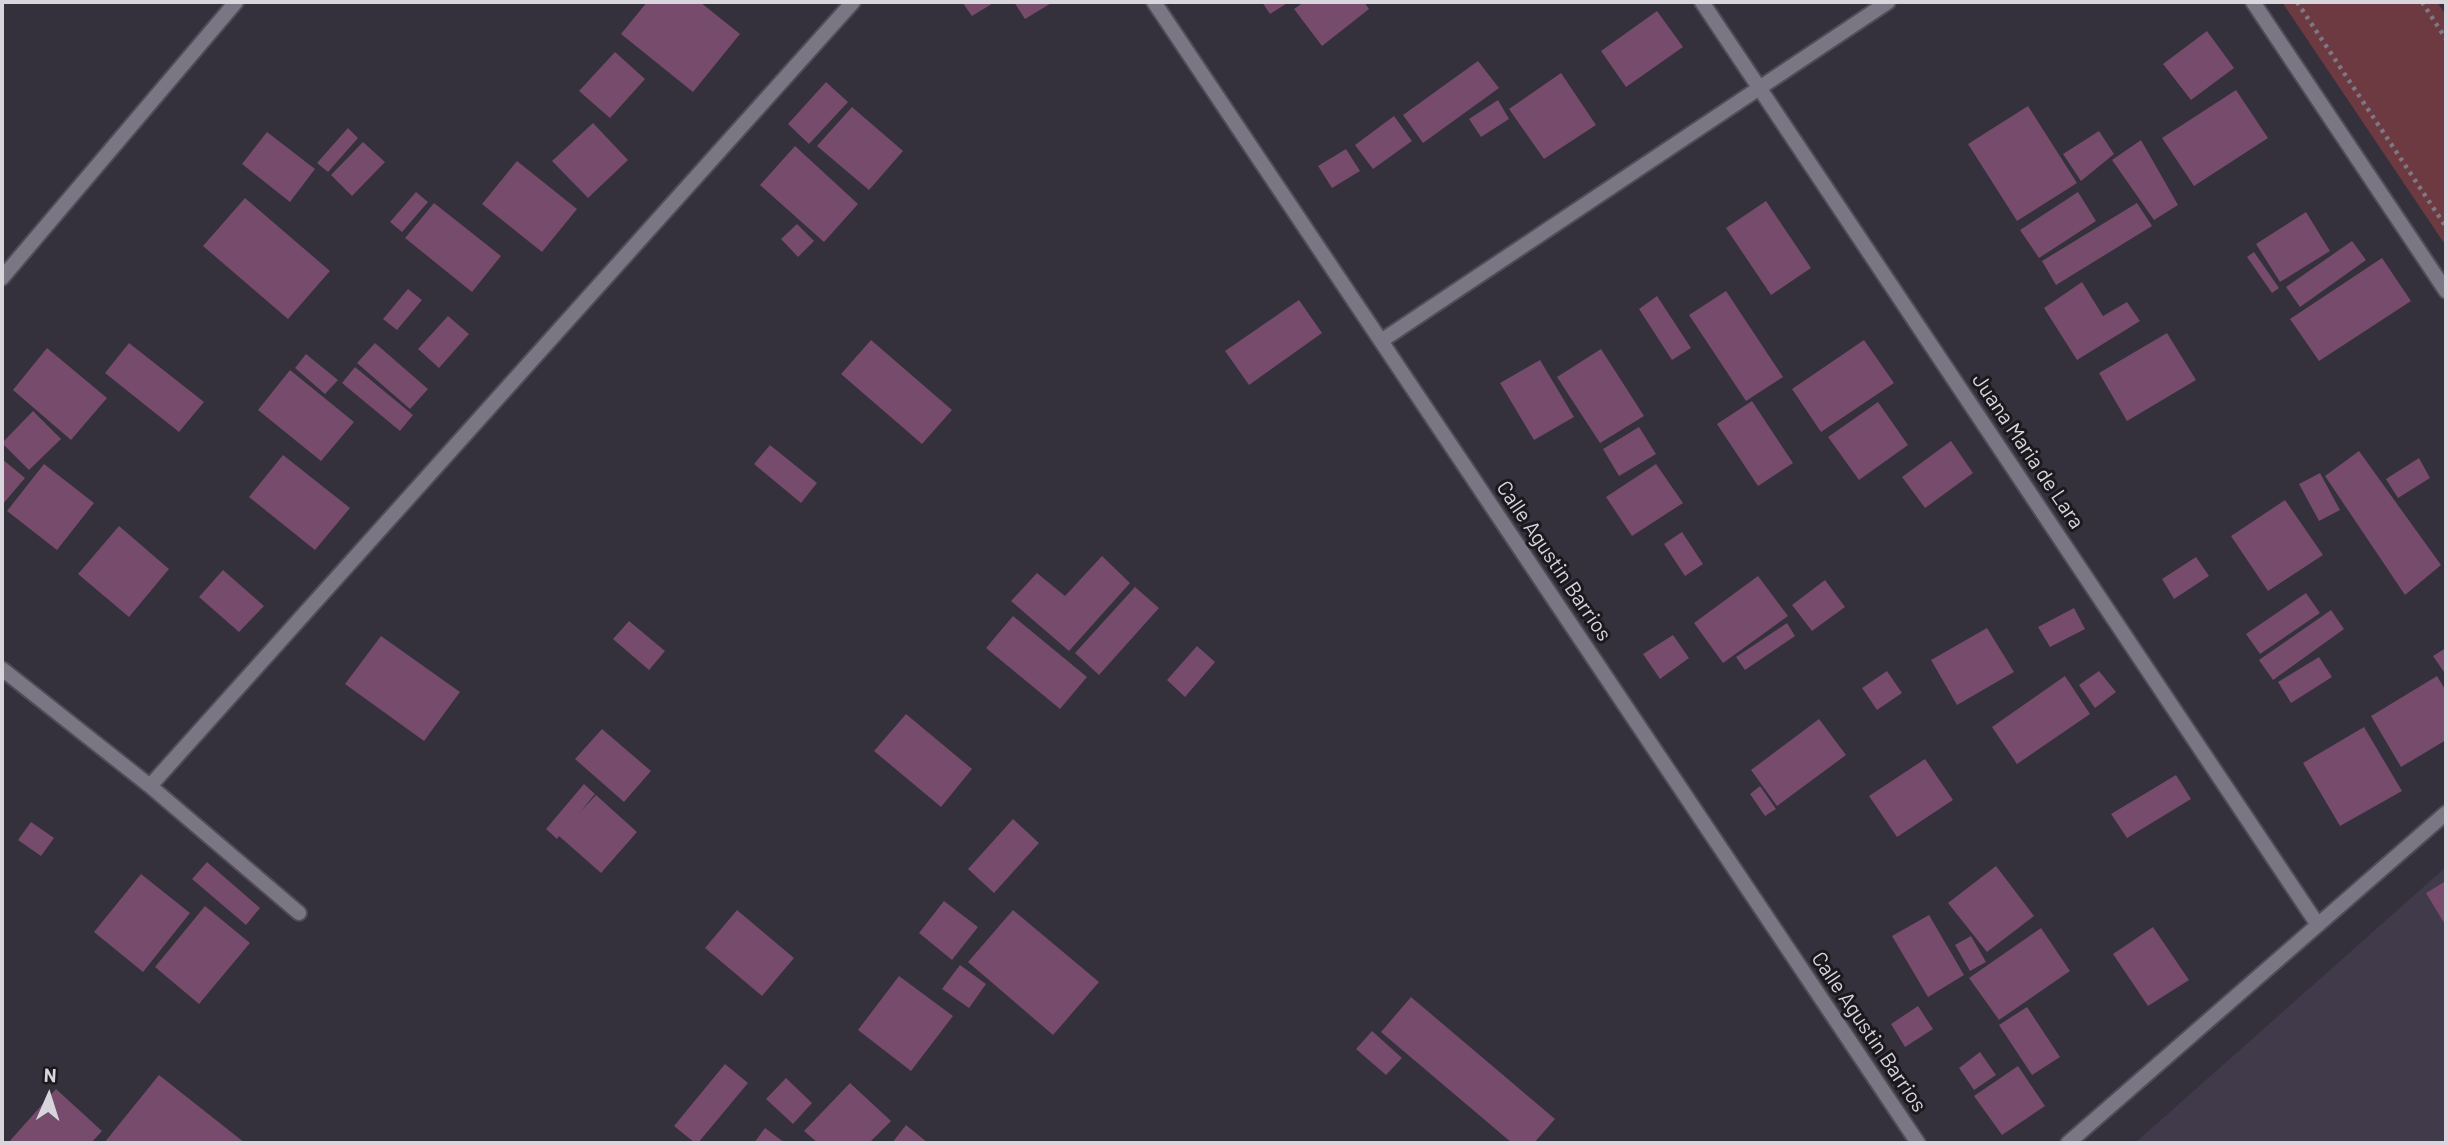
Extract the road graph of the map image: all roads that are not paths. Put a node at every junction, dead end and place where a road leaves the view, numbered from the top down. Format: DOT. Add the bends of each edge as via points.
graph roads {
  1 [pos="236,2"];
  2 [pos="853,2"];
  3 [pos="1154,2"];
  4 [pos="1702,2"];
  5 [pos="1888,2"];
  6 [pos="2253,2"];
  7 [pos="1760,87"];
  8 [pos="2,278"];
  9 [pos="2446,291"];
  10 [pos="1381,341"];
  11 [pos="2,669"];
  12 [pos="150,786"];
  13 [pos="2446,813"];
  14 [pos="299,913"];
  15 [pos="2318,925"];
  16 [pos="1919,1143"];
  17 [pos="2068,1143"];
  1 -- 8 [label="street"];
  2 -- 12 [label="street"];
  3 -- 10 [label="street, Calle Agustin Barrios"];
  4 -- 7 [label="street, Juana Maria de Lara"];
  5 -- 7 [label="street"];
  6 -- 9 [label="street"];
  7 -- 10 [label="street"];
  7 -- 15 [label="street, Juana Maria de Lara"];
  10 -- 16 [label="street, Calle Agustin Barrios"];
  11 -- 12 [label="street"];
  12 -- 14 [label="street"];
  13 -- 15 [label="street"];
  15 -- 17 [label="street"];
}
